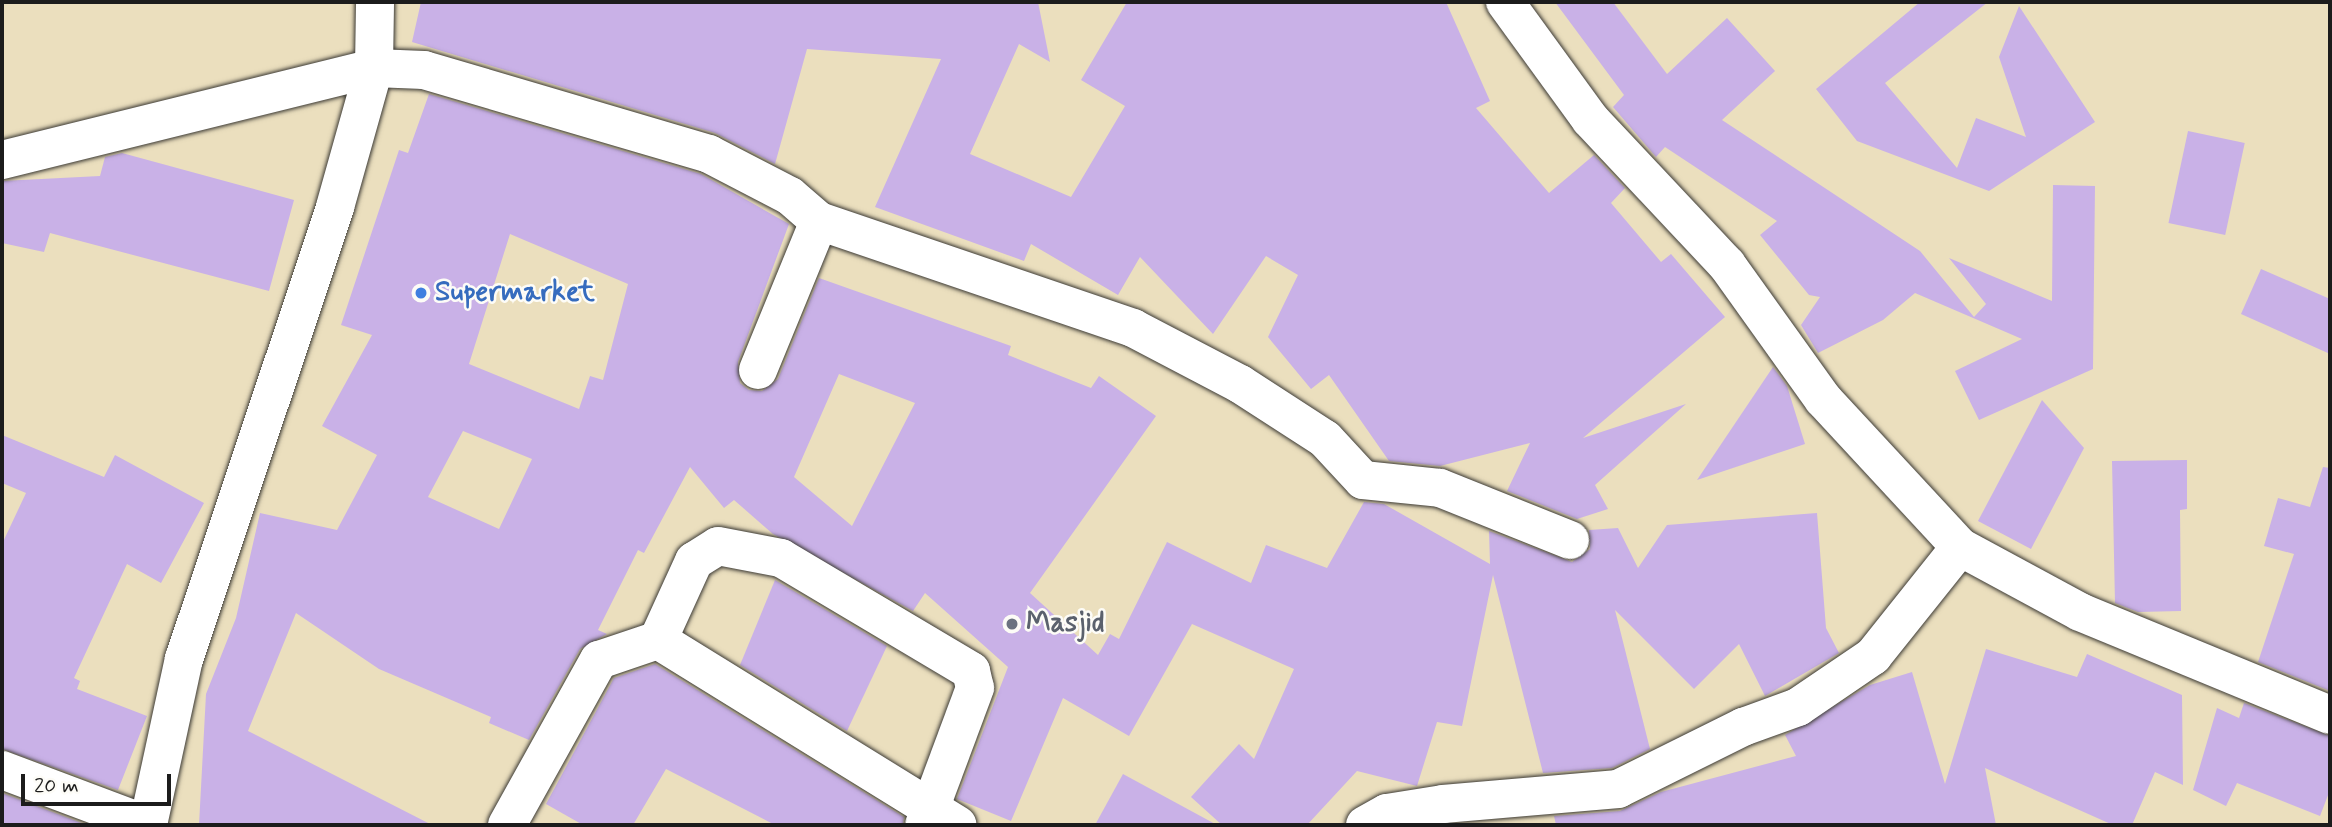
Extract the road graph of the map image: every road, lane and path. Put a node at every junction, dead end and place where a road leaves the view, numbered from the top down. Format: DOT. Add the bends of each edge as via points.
graph roads {
  1 [pos="375,2"];
  2 [pos="1505,2"];
  3 [pos="373,68"];
  4 [pos="2,160"];
  5 [pos="819,221"];
  6 [pos="758,370"];
  7 [pos="1570,540"];
  8 [pos="1960,547"];
  9 [pos="658,640"];
  10 [pos="2330,715"];
  11 [pos="2,770"];
  12 [pos="938,821"];
  13 [pos="148,825"];
  14 [pos="507,825"];
  15 [pos="1365,825"];
  1 -- 3 [label="street"];
  2 -- 8 [label="street" via="1590,119 1727,265 1823,399"];
  3 -- 4 [label="street"];
  3 -- 5 [label="street" via="424,70 709,154 790,196"];
  3 -- 13 [label="street" via="335,207 184,659"];
  5 -- 6 [label="street"];
  5 -- 7 [label="street" via="1132,328 1240,384 1325,439 1363,480 1440,488"];
  8 -- 10 [label="street" via="2080,612"];
  8 -- 15 [label="street" via="1873,656 1798,707 1743,727 1618,789 1443,804 1387,813"];
  9 -- 12 [label="street"];
  9 -- 12 [label="street" via="694,561 718,546 781,558 955,659 971,671 975,688"];
  9 -- 14 [label="street" via="599,660"];
  11 -- 13 [label="street"];
}
